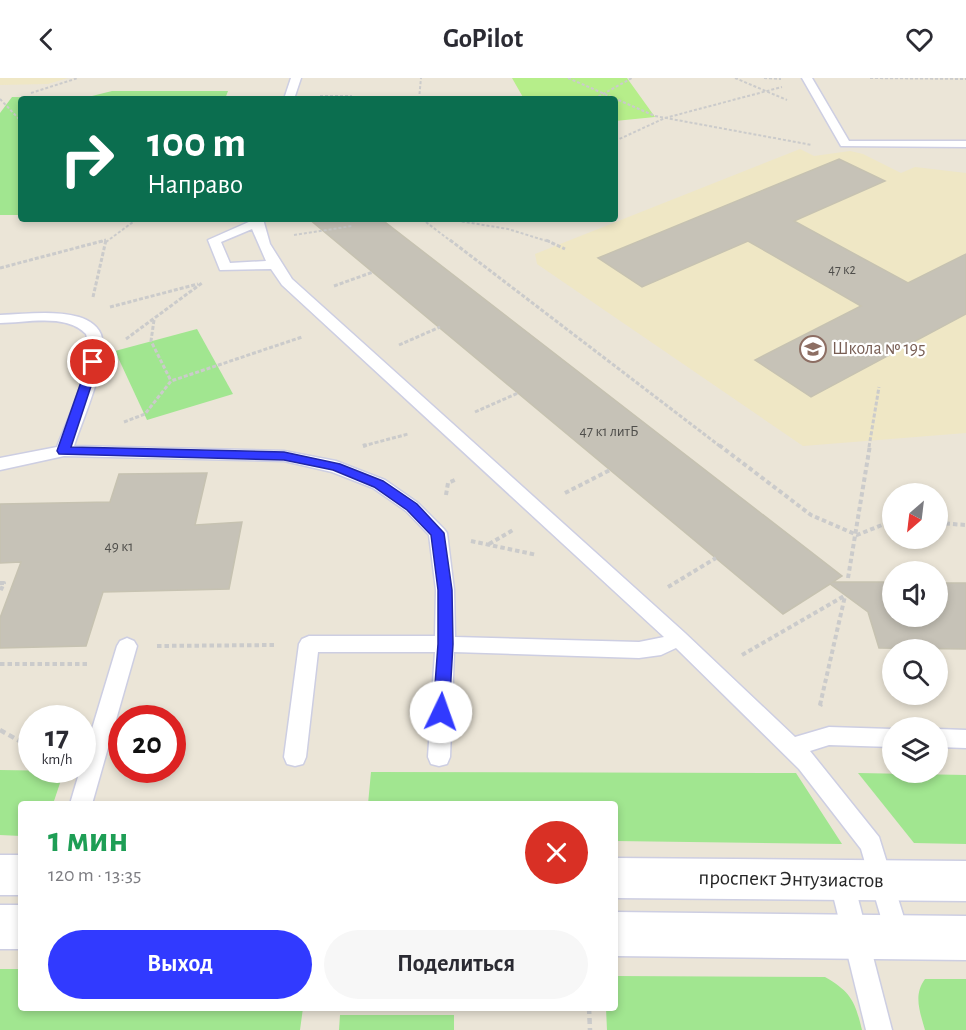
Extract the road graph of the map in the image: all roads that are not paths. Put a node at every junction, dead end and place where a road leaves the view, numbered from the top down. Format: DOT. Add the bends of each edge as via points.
graph roads {
  1 [pos="296,78"];
  2 [pos="807,78"];
  3 [pos="290,96"];
  4 [pos="966,144"];
  5 [pos="258,228"];
  6 [pos="274,265"];
  7 [pos="0,320"];
  8 [pos="64,451"];
  9 [pos="0,464"];
  10 [pos="678,638"];
  11 [pos="445,644"];
  12 [pos="127,646"];
  13 [pos="882,738"];
  14 [pos="948,738"];
  15 [pos="966,739"];
  16 [pos="791,747"];
  17 [pos="295,757"];
  18 [pos="439,758"];
  19 [pos="82,801"];
  20 [pos="0,875"];
  21 [pos="18,875"];
  22 [pos="618,878"];
  23 [pos="862,880"];
  24 [pos="966,881"];
  25 [pos="0,927"];
  26 [pos="18,927"];
  27 [pos="618,934"];
  28 [pos="856,936"];
  29 [pos="898,937"];
  30 [pos="966,938"];
  31 [pos="879,1030"];
  1 -- 3 [label="lane"];
  2 -- 4 [label="lane" via="845,144"];
  5 -- 6 [label="lane"];
  5 -- 6 [label="lane" via="214,240 225,267"];
  6 -- 10 [label="lane" via="334,326"];
  7 -- 8 [label="lane" via="75,321 89,327 95,338 93,362"];
  8 -- 9 [label="lane"];
  8 -- 11 [label="lane" via="284,456 336,467 379,484 412,507 438,533 445,590"];
  10 -- 11 [label="lane" via="661,647 639,650"];
  10 -- 16 [label="lane"];
  11 -- 17 [label="lane" via="309,644"];
  11 -- 18 [label="lane"];
  12 -- 19 [label="lane"];
  13 -- 16 [label="lane" via="829,736"];
  14 -- 15 [label="lane"];
  16 -- 23 [label="lane" via="871,844"];
  20 -- 21 [label="street"];
  22 -- 23 [label="street, проспект Энтузиастов"];
  23 -- 24 [label="street, проспект Энтузиастов"];
  23 -- 28 [label="lane"];
  23 -- 29 [label="lane"];
  25 -- 26 [label="street"];
  27 -- 28 [label="street"];
  28 -- 29 [label="street"];
  28 -- 31 [label="lane"];
  29 -- 30 [label="street"];
}
